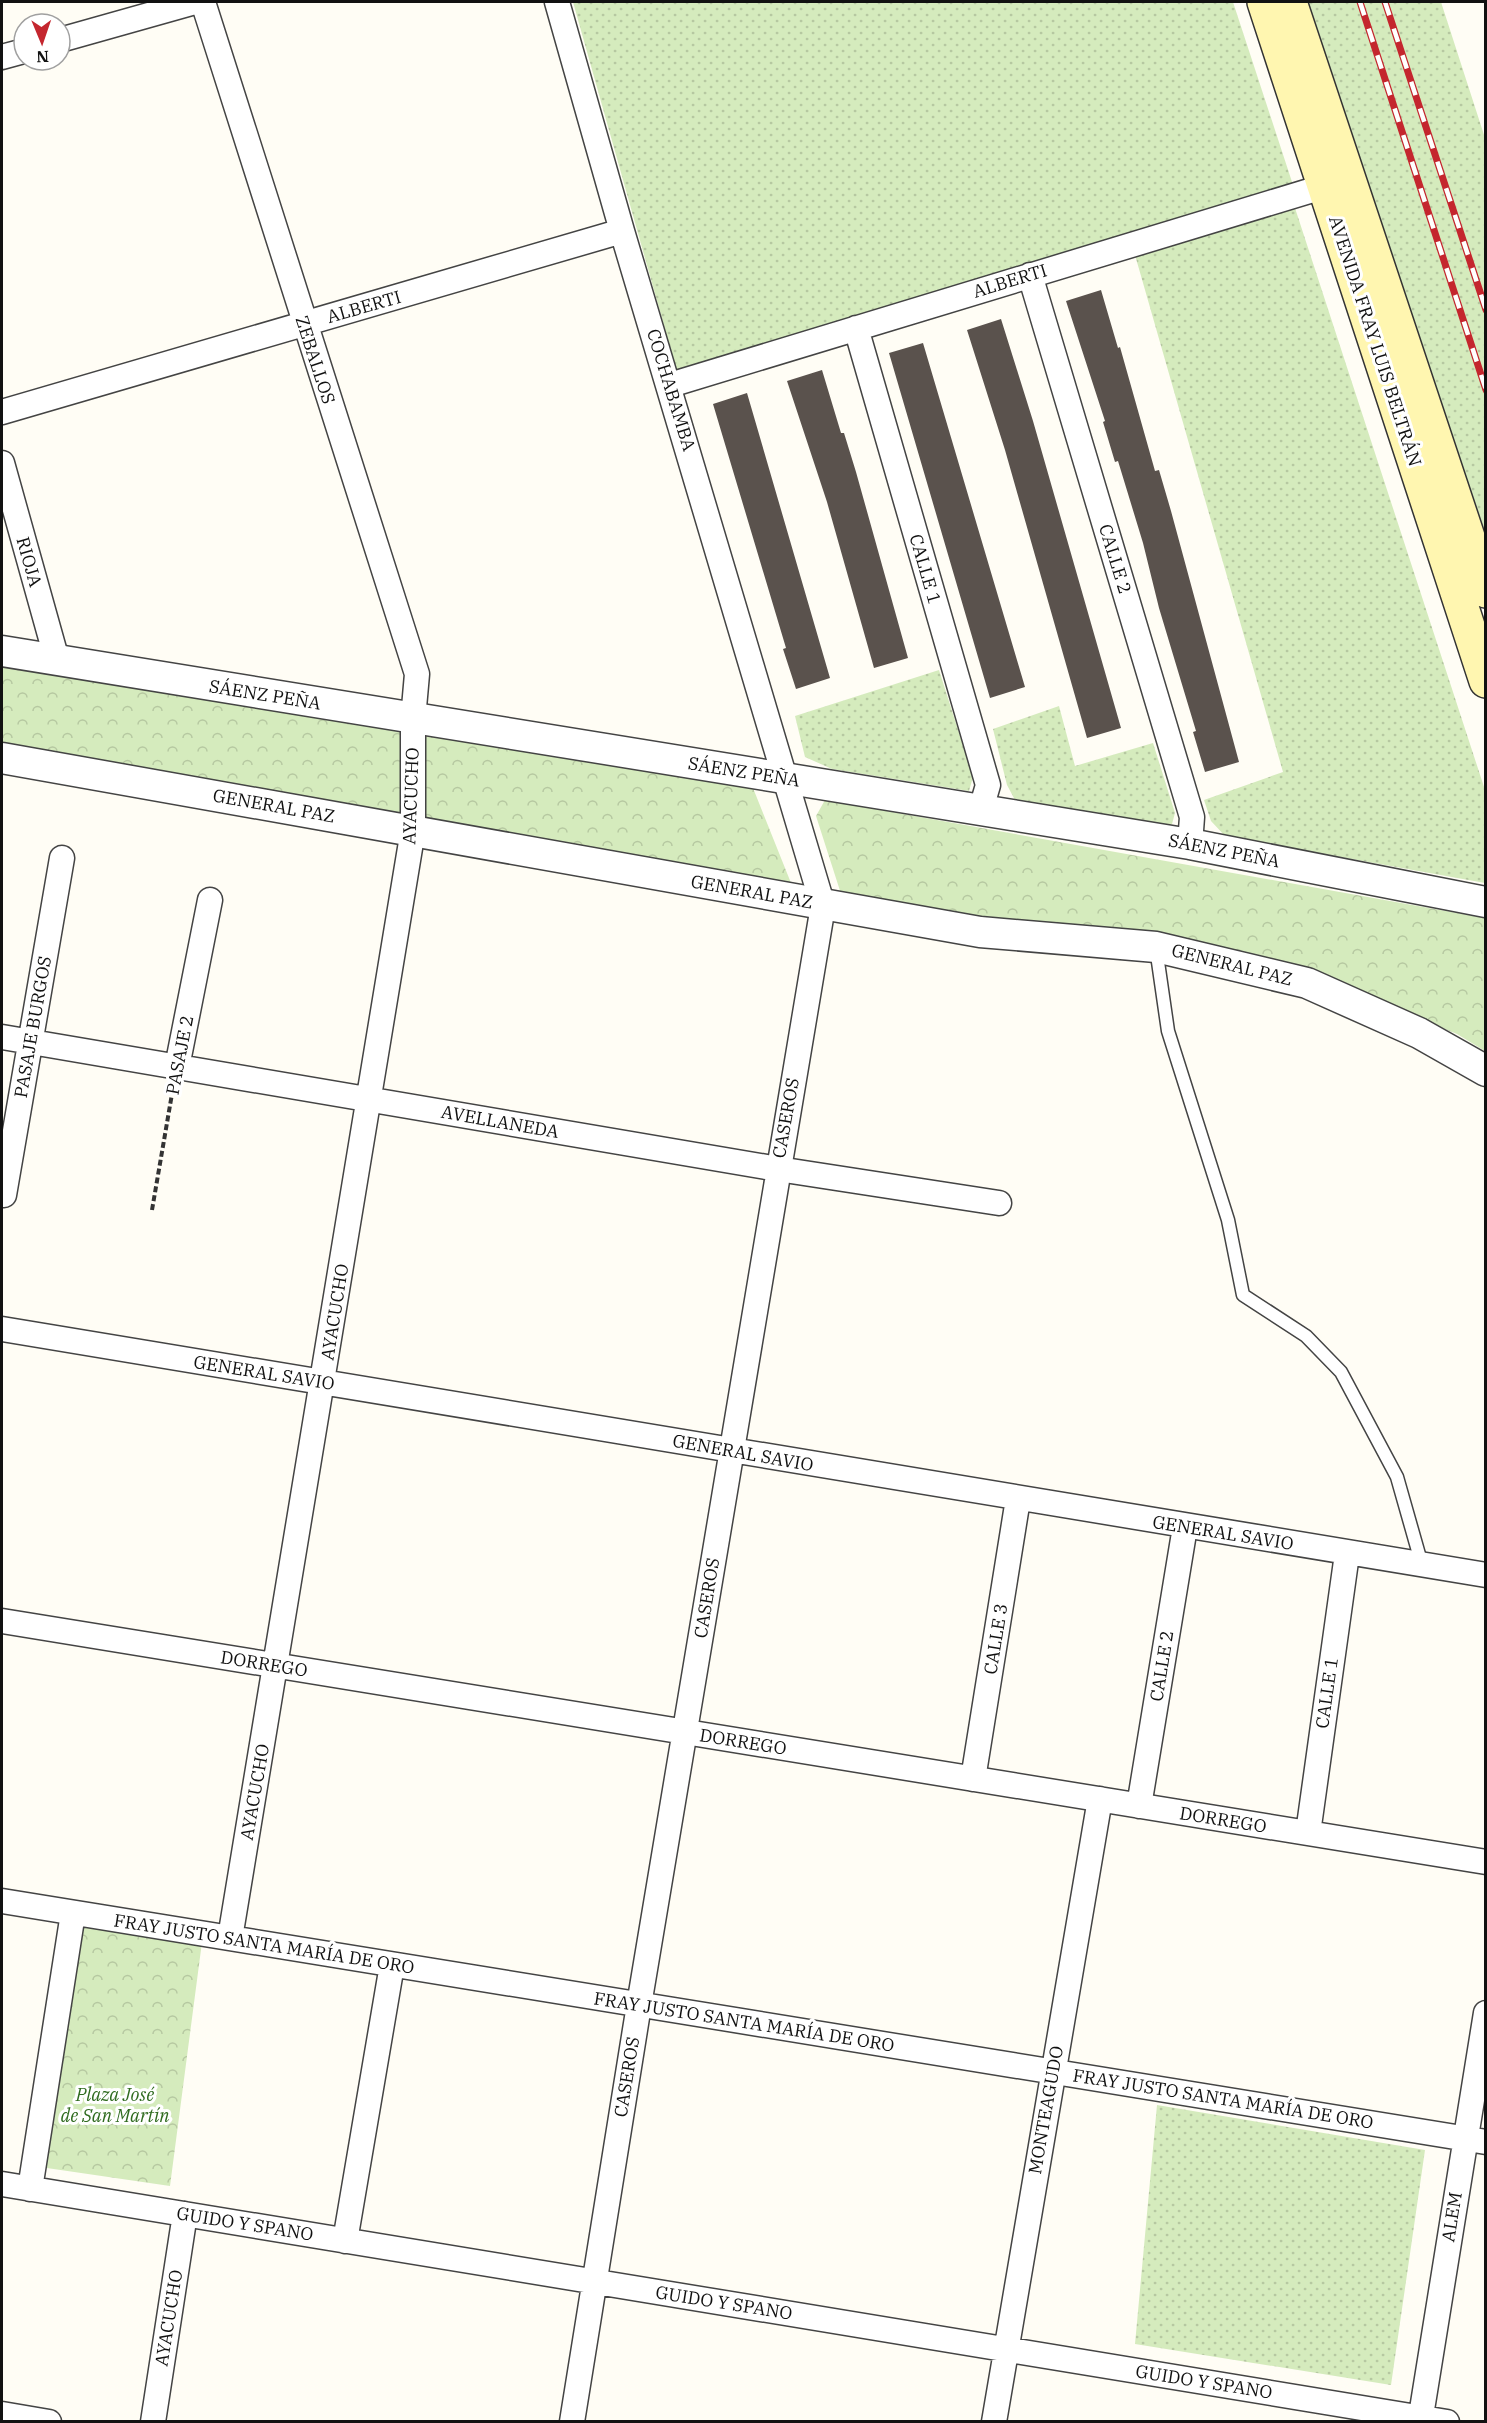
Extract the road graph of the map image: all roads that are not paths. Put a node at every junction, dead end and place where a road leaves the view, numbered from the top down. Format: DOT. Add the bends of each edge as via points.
graph roads {
  1 [pos="195,2"];
  2 [pos="203,2"];
  3 [pos="557,2"];
  4 [pos="1264,2"];
  5 [pos="1290,2"];
  6 [pos="72,37"];
  7 [pos="1337,182"];
  8 [pos="622,231"];
  9 [pos="1030,275"];
  10 [pos="304,324"];
  11 [pos="856,328"];
  12 [pos="670,385"];
  13 [pos="2,412"];
  14 [pos="2,463"];
  15 [pos="1485,591"];
  16 [pos="2,651"];
  17 [pos="57,660"];
  18 [pos="1485,681"];
  19 [pos="413,719"];
  20 [pos="2,758"];
  21 [pos="785,779"];
  22 [pos="981,809"];
  23 [pos="413,830"];
  24 [pos="1190,844"];
  25 [pos="62,858"];
  26 [pos="210,900"];
  27 [pos="1485,902"];
  28 [pos="823,906"];
  29 [pos="1156,947"];
  30 [pos="2,1036"];
  31 [pos="30,1041"];
  32 [pos="177,1067"];
  33 [pos="1485,1071"];
  34 [pos="370,1100"];
  35 [pos="778,1169"];
  36 [pos="4,1195"];
  37 [pos="999,1203"];
  38 [pos="2,1329"];
  39 [pos="323,1383"];
  40 [pos="731,1451"];
  41 [pos="1018,1499"];
  42 [pos="1185,1527"];
  43 [pos="1347,1554"];
  44 [pos="1422,1565"];
  45 [pos="1485,1575"];
  46 [pos="2,1621"];
  47 [pos="277,1666"];
  48 [pos="686,1732"];
  49 [pos="973,1779"];
  50 [pos="1100,1799"];
  51 [pos="1139,1806"];
  52 [pos="1308,1833"];
  53 [pos="1485,1862"];
  54 [pos="2,1901"];
  55 [pos="73,1913"];
  56 [pos="230,1938"];
  57 [pos="392,1965"];
  58 [pos="639,2005"];
  59 [pos="1485,2013"];
  60 [pos="1052,2072"];
  61 [pos="1475,2140"];
  62 [pos="2,2184"];
  63 [pos="30,2189"];
  64 [pos="185,2214"];
  65 [pos="345,2241"];
  66 [pos="593,2282"];
  67 [pos="1005,2349"];
  68 [pos="2,2414"];
  69 [pos="1420,2419"];
  70 [pos="49,2421"];
  71 [pos="153,2421"];
  72 [pos="572,2421"];
  73 [pos="994,2421"];
  74 [pos="1447,2421"];
  1 -- 6 [label="street"];
  2 -- 10 [label="street, ZEBALLOS"];
  3 -- 8 [label="street, COCHABAMBA"];
  4 -- 7 [label="main road, AVENIDA FRAY LUIS BELTRÁN"];
  5 -- 7 [label="main road, AVENIDA FRAY LUIS BELTRÁN"];
  7 -- 9 [label="street, ALBERTI"];
  7 -- 15 [label="main road, AVENIDA FRAY LUIS BELTRÁN"];
  7 -- 18 [label="main road, AVENIDA FRAY LUIS BELTRÁN"];
  8 -- 10 [label="street, ALBERTI"];
  8 -- 12 [label="street, COCHABAMBA"];
  9 -- 11 [label="street, ALBERTI"];
  9 -- 24 [label="street, CALLE 2" via="1192,817"];
  10 -- 13 [label="street, ALBERTI"];
  10 -- 19 [label="street, ZEBALLOS" via="417,674"];
  11 -- 12 [label="street, ALBERTI"];
  11 -- 22 [label="street, CALLE 1" via="988,785"];
  12 -- 21 [label="street, COCHABAMBA"];
  14 -- 17 [label="street, RIOJA"];
  16 -- 17 [label="street, SÁENZ PEÑA"];
  17 -- 19 [label="street, SÁENZ PEÑA"];
  19 -- 21 [label="street, SÁENZ PEÑA"];
  19 -- 23 [label="street, AYACUCHO"];
  20 -- 23 [label="street, GENERAL PAZ"];
  21 -- 22 [label="street, SÁENZ PEÑA"];
  21 -- 28 [label="street, CASEROS"];
  22 -- 24 [label="street, SÁENZ PEÑA"];
  23 -- 28 [label="street, GENERAL PAZ"];
  23 -- 34 [label="street, AYACUCHO"];
  24 -- 27 [label="street, SÁENZ PEÑA"];
  25 -- 31 [label="street, PASAJE BURGOS"];
  26 -- 32 [label="street, PASAJE 2"];
  28 -- 29 [label="street, GENERAL PAZ" via="980,932"];
  28 -- 35 [label="street, CASEROS"];
  29 -- 33 [label="street, GENERAL PAZ" via="1306,983 1419,1033"];
  29 -- 44 [label="lane" via="1168,1031 1228,1220 1244,1295 1306,1336 1341,1372 1397,1477"];
  30 -- 31 [label="street, AVELLANEDA"];
  31 -- 32 [label="street, AVELLANEDA"];
  31 -- 36 [label="street, PASAJE BURGOS"];
  32 -- 34 [label="street, AVELLANEDA"];
  34 -- 35 [label="street, AVELLANEDA"];
  34 -- 39 [label="street, AYACUCHO"];
  35 -- 37 [label="street, AVELLANEDA"];
  35 -- 40 [label="street, CASEROS"];
  38 -- 39 [label="street, GENERAL SAVIO"];
  39 -- 40 [label="street, GENERAL SAVIO"];
  39 -- 47 [label="street, AYACUCHO"];
  40 -- 41 [label="street, GENERAL SAVIO"];
  40 -- 48 [label="street, CASEROS"];
  41 -- 42 [label="street, GENERAL SAVIO"];
  41 -- 49 [label="street, CALLE 3"];
  42 -- 43 [label="street, GENERAL SAVIO"];
  42 -- 51 [label="street, CALLE 2"];
  43 -- 44 [label="street, GENERAL SAVIO"];
  43 -- 52 [label="street, CALLE 1"];
  44 -- 45 [label="street, GENERAL SAVIO"];
  46 -- 47 [label="street, DORREGO"];
  47 -- 48 [label="street, DORREGO"];
  47 -- 56 [label="street, AYACUCHO"];
  48 -- 49 [label="street, DORREGO"];
  48 -- 58 [label="street, CASEROS"];
  49 -- 50 [label="street, DORREGO"];
  50 -- 51 [label="street, DORREGO"];
  50 -- 60 [label="street, MONTEAGUDO"];
  51 -- 52 [label="street, DORREGO"];
  52 -- 53 [label="street, DORREGO"];
  54 -- 55 [label="street, FRAY JUSTO SANTA MARÍA DE ORO"];
  55 -- 56 [label="street, FRAY JUSTO SANTA MARÍA DE ORO"];
  55 -- 63 [label="street"];
  56 -- 57 [label="street, FRAY JUSTO SANTA MARÍA DE ORO"];
  57 -- 58 [label="street, FRAY JUSTO SANTA MARÍA DE ORO"];
  57 -- 65 [label="street"];
  58 -- 60 [label="street, FRAY JUSTO SANTA MARÍA DE ORO"];
  58 -- 66 [label="street, CASEROS"];
  59 -- 61 [label="street, ALEM"];
  60 -- 61 [label="street, FRAY JUSTO SANTA MARÍA DE ORO"];
  60 -- 67 [label="street, MONTEAGUDO"];
  61 -- 69 [label="street, ALEM"];
  62 -- 63 [label="street, GUIDO Y SPANO"];
  63 -- 64 [label="street, GUIDO Y SPANO"];
  64 -- 65 [label="street, GUIDO Y SPANO"];
  64 -- 71 [label="street, AYACUCHO"];
  65 -- 66 [label="street, GUIDO Y SPANO"];
  66 -- 67 [label="street, GUIDO Y SPANO"];
  66 -- 72 [label="street, CASEROS"];
  67 -- 69 [label="street, GUIDO Y SPANO"];
  67 -- 73 [label="street, MONTEAGUDO"];
  68 -- 70 [label="street"];
  69 -- 74 [label="street, GUIDO Y SPANO"];
}
